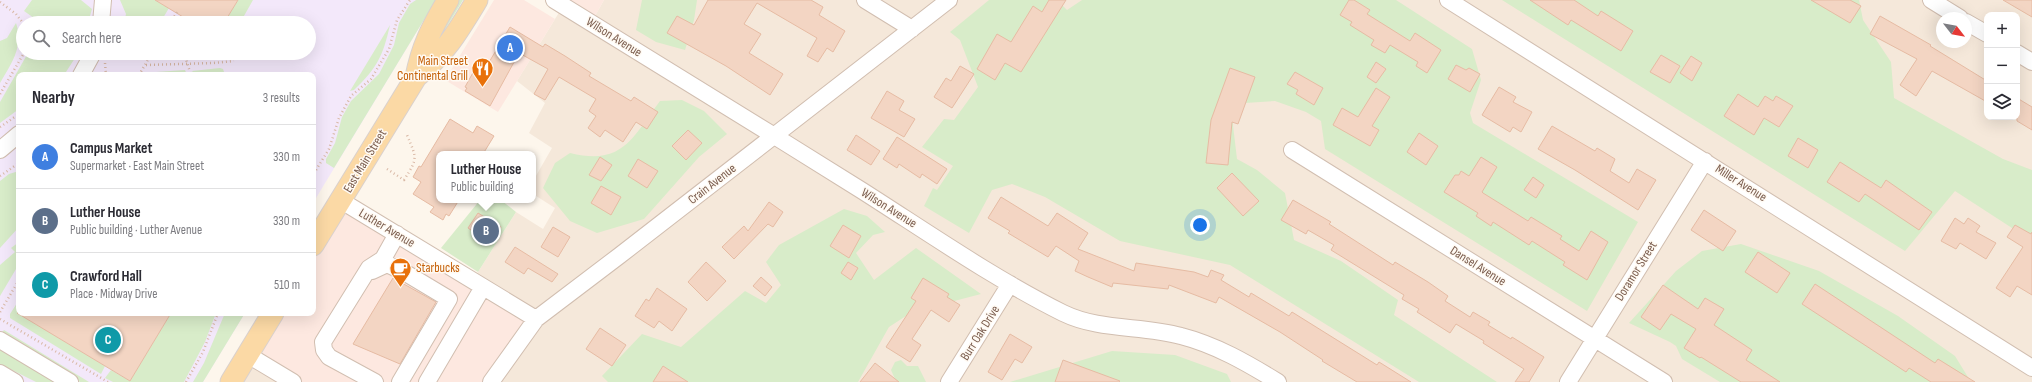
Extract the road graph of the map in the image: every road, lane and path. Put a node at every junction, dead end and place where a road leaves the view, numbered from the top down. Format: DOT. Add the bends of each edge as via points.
graph roads {
  1 [pos="103,0"];
  2 [pos="410,0"];
  3 [pos="448,0"];
  4 [pos="477,0"];
  5 [pos="554,0"];
  6 [pos="865,0"];
  7 [pos="949,0"];
  8 [pos="1448,0"];
  9 [pos="1931,0"];
  10 [pos="0,2"];
  11 [pos="178,11"];
  12 [pos="1950,12"];
  13 [pos="18,16"];
  14 [pos="106,16"];
  15 [pos="175,16"];
  16 [pos="1972,25"];
  17 [pos="912,29"];
  18 [pos="1984,32"];
  19 [pos="2020,55"];
  20 [pos="20,60"];
  21 [pos="89,60"];
  22 [pos="148,60"];
  23 [pos="186,60"];
  24 [pos="234,61"];
  25 [pos="2032,62"];
  26 [pos="146,64"];
  27 [pos="187,64"];
  28 [pos="83,72"];
  29 [pos="141,72"];
  30 [pos="190,72"];
  31 [pos="416,77"];
  32 [pos="0,94"];
  33 [pos="407,136"];
  34 [pos="774,136"];
  35 [pos="16,137"];
  36 [pos="0,150"];
  37 [pos="1292,150"];
  38 [pos="1705,161"];
  39 [pos="16,165"];
  40 [pos="387,169"];
  41 [pos="316,170"];
  42 [pos="0,176"];
  43 [pos="340,200"];
  44 [pos="397,234"];
  45 [pos="316,240"];
  46 [pos="364,275"];
  47 [pos="1010,284"];
  48 [pos="16,285"];
  49 [pos="483,287"];
  50 [pos="0,312"];
  51 [pos="217,316"];
  52 [pos="270,316"];
  53 [pos="0,319"];
  54 [pos="536,319"];
  55 [pos="1595,339"];
  56 [pos="0,340"];
  57 [pos="248,355"];
  58 [pos="2032,368"];
  59 [pos="0,374"];
  60 [pos="15,382"];
  61 [pos="70,382"];
  62 [pos="108,382"];
  63 [pos="186,382"];
  64 [pos="231,382"];
  65 [pos="294,382"];
  66 [pos="375,382"];
  67 [pos="400,382"];
  68 [pos="427,382"];
  69 [pos="491,382"];
  70 [pos="949,382"];
  71 [pos="1278,382"];
  72 [pos="1568,382"];
  73 [pos="1664,382"];
  1 -- 14 [label="street"];
  2 -- 41 [label="path" via="396,20 389,49 371,79 351,96 339,118 329,149"];
  3 -- 31 [label="main road, East Main Street" via="429,31"];
  4 -- 31 [label="main road, East Main Street" via="451,43 436,61"];
  5 -- 34 [label="street, Wilson Avenue"];
  6 -- 17 [label="street"];
  7 -- 17 [label="street, Crain Avenue"];
  8 -- 38 [label="street, Miller Avenue"];
  9 -- 12 [label="street"];
  10 -- 13 [label="path"];
  11 -- 15 [label="path"];
  16 -- 18 [label="street"];
  17 -- 34 [label="street, Crain Avenue"];
  19 -- 25 [label="street"];
  20 -- 32 [label="path"];
  21 -- 28 [label="street"];
  22 -- 26 [label="path"];
  23 -- 27 [label="path"];
  24 -- 27 [label="path"];
  26 -- 27 [label="path"];
  26 -- 29 [label="path"];
  27 -- 30 [label="path"];
  31 -- 43 [label="main road, East Main Street"];
  33 -- 40 [label="path" via="415,154 415,163 404,180"];
  34 -- 47 [label="street, Wilson Avenue"];
  34 -- 54 [label="street, Crain Avenue"];
  35 -- 36 [label="street"];
  37 -- 55 [label="street, Dansel Avenue"];
  38 -- 55 [label="street, Doramor Street"];
  38 -- 58 [label="street, Miller Avenue"];
  39 -- 42 [label="path"];
  43 -- 44 [label="street, Luther Avenue"];
  43 -- 45 [label="main road, East Main Street"];
  44 -- 46 [label="street" via="380,262 369,268"];
  44 -- 49 [label="street, Luther Avenue"];
  46 -- 66 [label="street" via="323,342 323,346 329,357"];
  46 -- 67 [label="street" via="387,264 449,299"];
  47 -- 70 [label="street, Burr Oak Drive"];
  47 -- 71 [label="street, Wilson Avenue" via="1065,314 1100,324 1180,335 1217,348"];
  48 -- 50 [label="path"];
  49 -- 54 [label="street, Luther Avenue"];
  49 -- 68 [label="street"];
  51 -- 63 [label="path" via="203,352"];
  52 -- 57 [label="main road"];
  53 -- 62 [label="path"];
  54 -- 69 [label="street, Crain Avenue"];
  55 -- 72 [label="street, Doramor Street"];
  55 -- 73 [label="street, Dansel Avenue"];
  56 -- 61 [label="street"];
  57 -- 64 [label="main road"];
  57 -- 65 [label="street"];
  59 -- 60 [label="street"];
}
